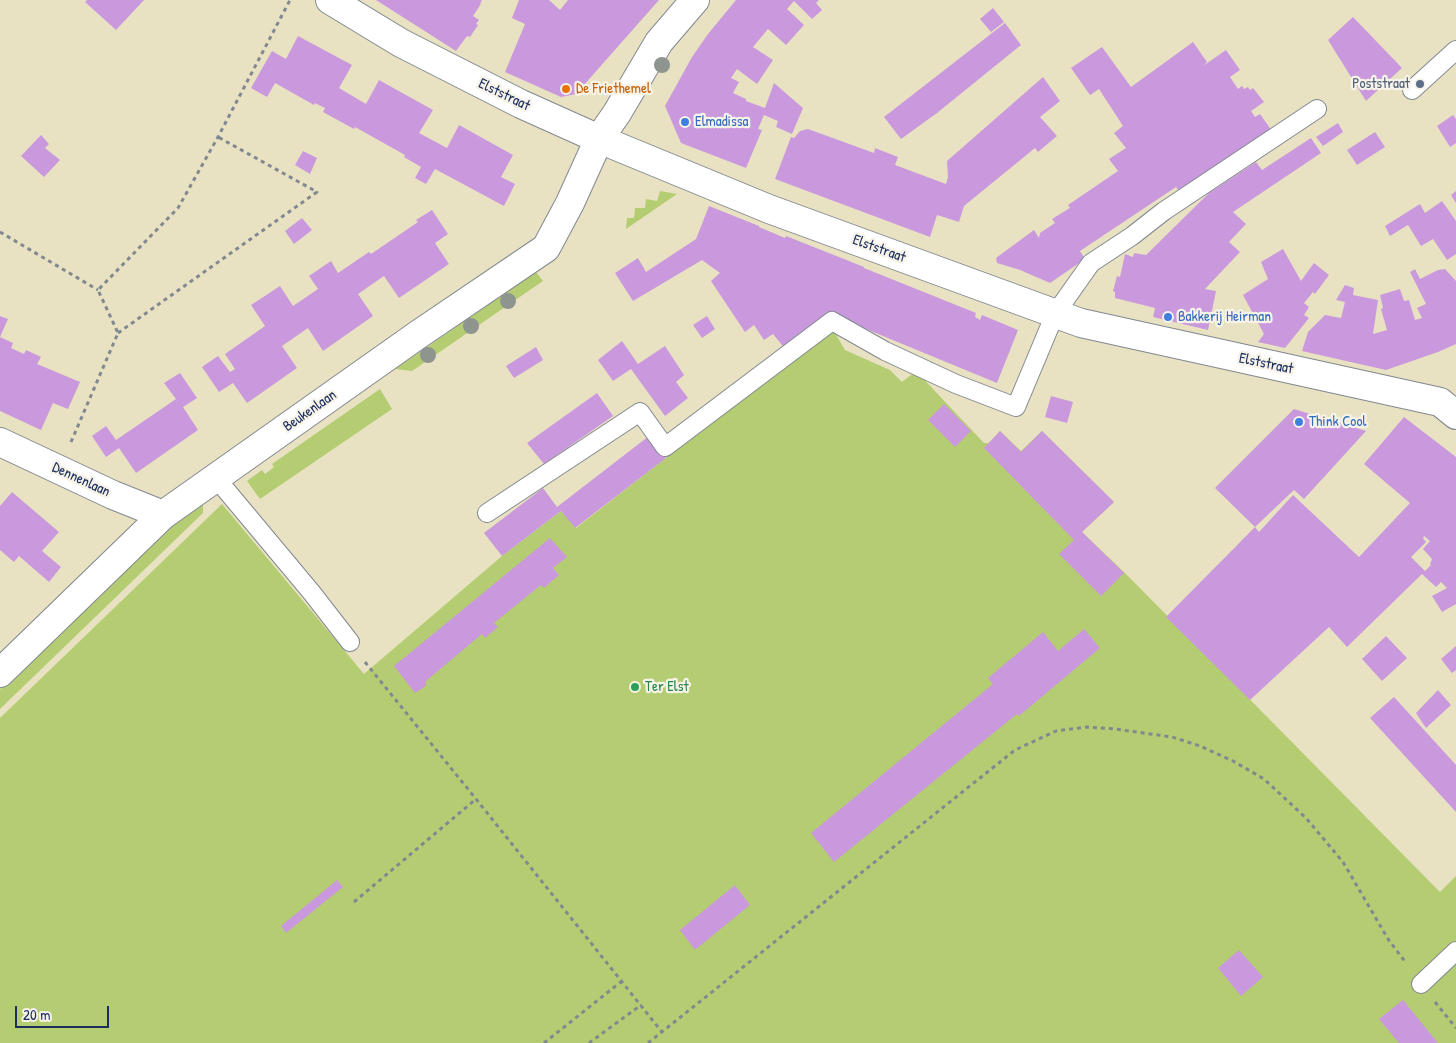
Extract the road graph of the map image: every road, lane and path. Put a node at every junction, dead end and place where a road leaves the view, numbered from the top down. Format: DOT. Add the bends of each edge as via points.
graph roads {
  1 [pos="290,0"];
  2 [pos="330,0"];
  3 [pos="695,0"];
  4 [pos="1456,50"];
  5 [pos="1412,90"];
  6 [pos="1317,109"];
  7 [pos="218,137"];
  8 [pos="599,138"];
  9 [pos="0,232"];
  10 [pos="98,290"];
  11 [pos="1055,314"];
  12 [pos="118,332"];
  13 [pos="1451,401"];
  14 [pos="0,442"];
  15 [pos="59,470"];
  16 [pos="216,478"];
  17 [pos="487,513"];
  18 [pos="163,515"];
  19 [pos="350,642"];
  20 [pos="0,673"];
  21 [pos="476,799"];
  22 [pos="354,902"];
  23 [pos="1456,951"];
  24 [pos="622,981"];
  25 [pos="1421,984"];
  26 [pos="641,1005"];
  27 [pos="1456,1028"];
  28 [pos="662,1032"];
  29 [pos="544,1043"];
  30 [pos="589,1043"];
  31 [pos="648,1043"];
  1 -- 7 [label="path"];
  2 -- 8 [label="street, Elststraat" via="401,43 521,104"];
  3 -- 8 [label="street, Beukenlaan" via="659,42"];
  4 -- 5 [label="lane"];
  6 -- 11 [label="lane" via="1090,263"];
  7 -- 10 [label="path" via="178,208"];
  7 -- 12 [label="path" via="317,192"];
  8 -- 11 [label="street, Elststraat" via="769,209"];
  8 -- 16 [label="street, Beukenlaan" via="546,248"];
  9 -- 10 [label="path"];
  10 -- 12 [label="path"];
  11 -- 13 [label="street, Elststraat" via="1081,323"];
  11 -- 17 [label="lane" via="1016,407 885,351 832,321 664,447 640,412"];
  12 -- 15 [label="path"];
  14 -- 15 [label="street, Dennenlaan"];
  15 -- 18 [label="street, Dennenlaan"];
  16 -- 18 [label="street, Beukenlaan"];
  16 -- 19 [label="lane"];
  18 -- 20 [label="street, Beukenlaan"];
  19 -- 21 [label="path"];
  21 -- 22 [label="path"];
  21 -- 24 [label="path"];
  23 -- 25 [label="lane"];
  24 -- 26 [label="path"];
  24 -- 29 [label="path"];
  25 -- 27 [label="path"];
  25 -- 28 [label="path" via="1388,939 1343,862 1306,818 1264,779 1233,761 1172,737 1087,727 1056,731 1015,750"];
  26 -- 28 [label="path"];
  26 -- 30 [label="path"];
  28 -- 31 [label="path"];
}
